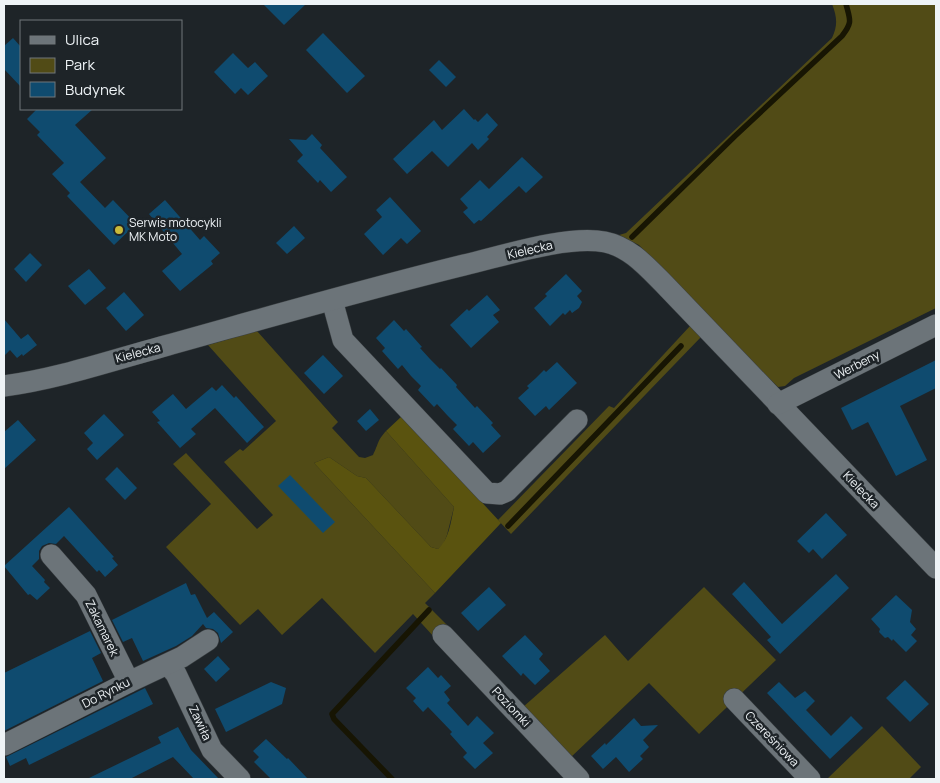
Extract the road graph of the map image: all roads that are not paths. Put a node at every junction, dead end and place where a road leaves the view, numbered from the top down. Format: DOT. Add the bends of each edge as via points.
graph roads {
  1 [pos="332,300"];
  2 [pos="936,325"];
  3 [pos="4,386"];
  4 [pos="778,404"];
  5 [pos="577,420"];
  6 [pos="51,555"];
  7 [pos="936,568"];
  8 [pos="443,635"];
  9 [pos="208,640"];
  10 [pos="164,666"];
  11 [pos="129,682"];
  12 [pos="734,698"];
  13 [pos="4,745"];
  14 [pos="240,779"];
  15 [pos="579,779"];
  16 [pos="810,779"];
  1 -- 3 [label="street, Kielecka" via="68,373"];
  1 -- 4 [label="street, Kielecka" via="409,278 562,242 603,242 619,246 645,265"];
  1 -- 5 [label="street" via="343,340 487,493 506,491"];
  2 -- 4 [label="street, Werbeny"];
  4 -- 7 [label="street, Kielecka"];
  6 -- 11 [label="street, Zakamarek" via="86,595"];
  8 -- 15 [label="street, Poziomki"];
  9 -- 10 [label="street, Do Rynku"];
  10 -- 11 [label="street, Do Rynku"];
  10 -- 14 [label="street, Zawiła" via="176,674 212,750"];
  11 -- 13 [label="street, Do Rynku"];
  12 -- 16 [label="street, Czereśniowa"];
}
